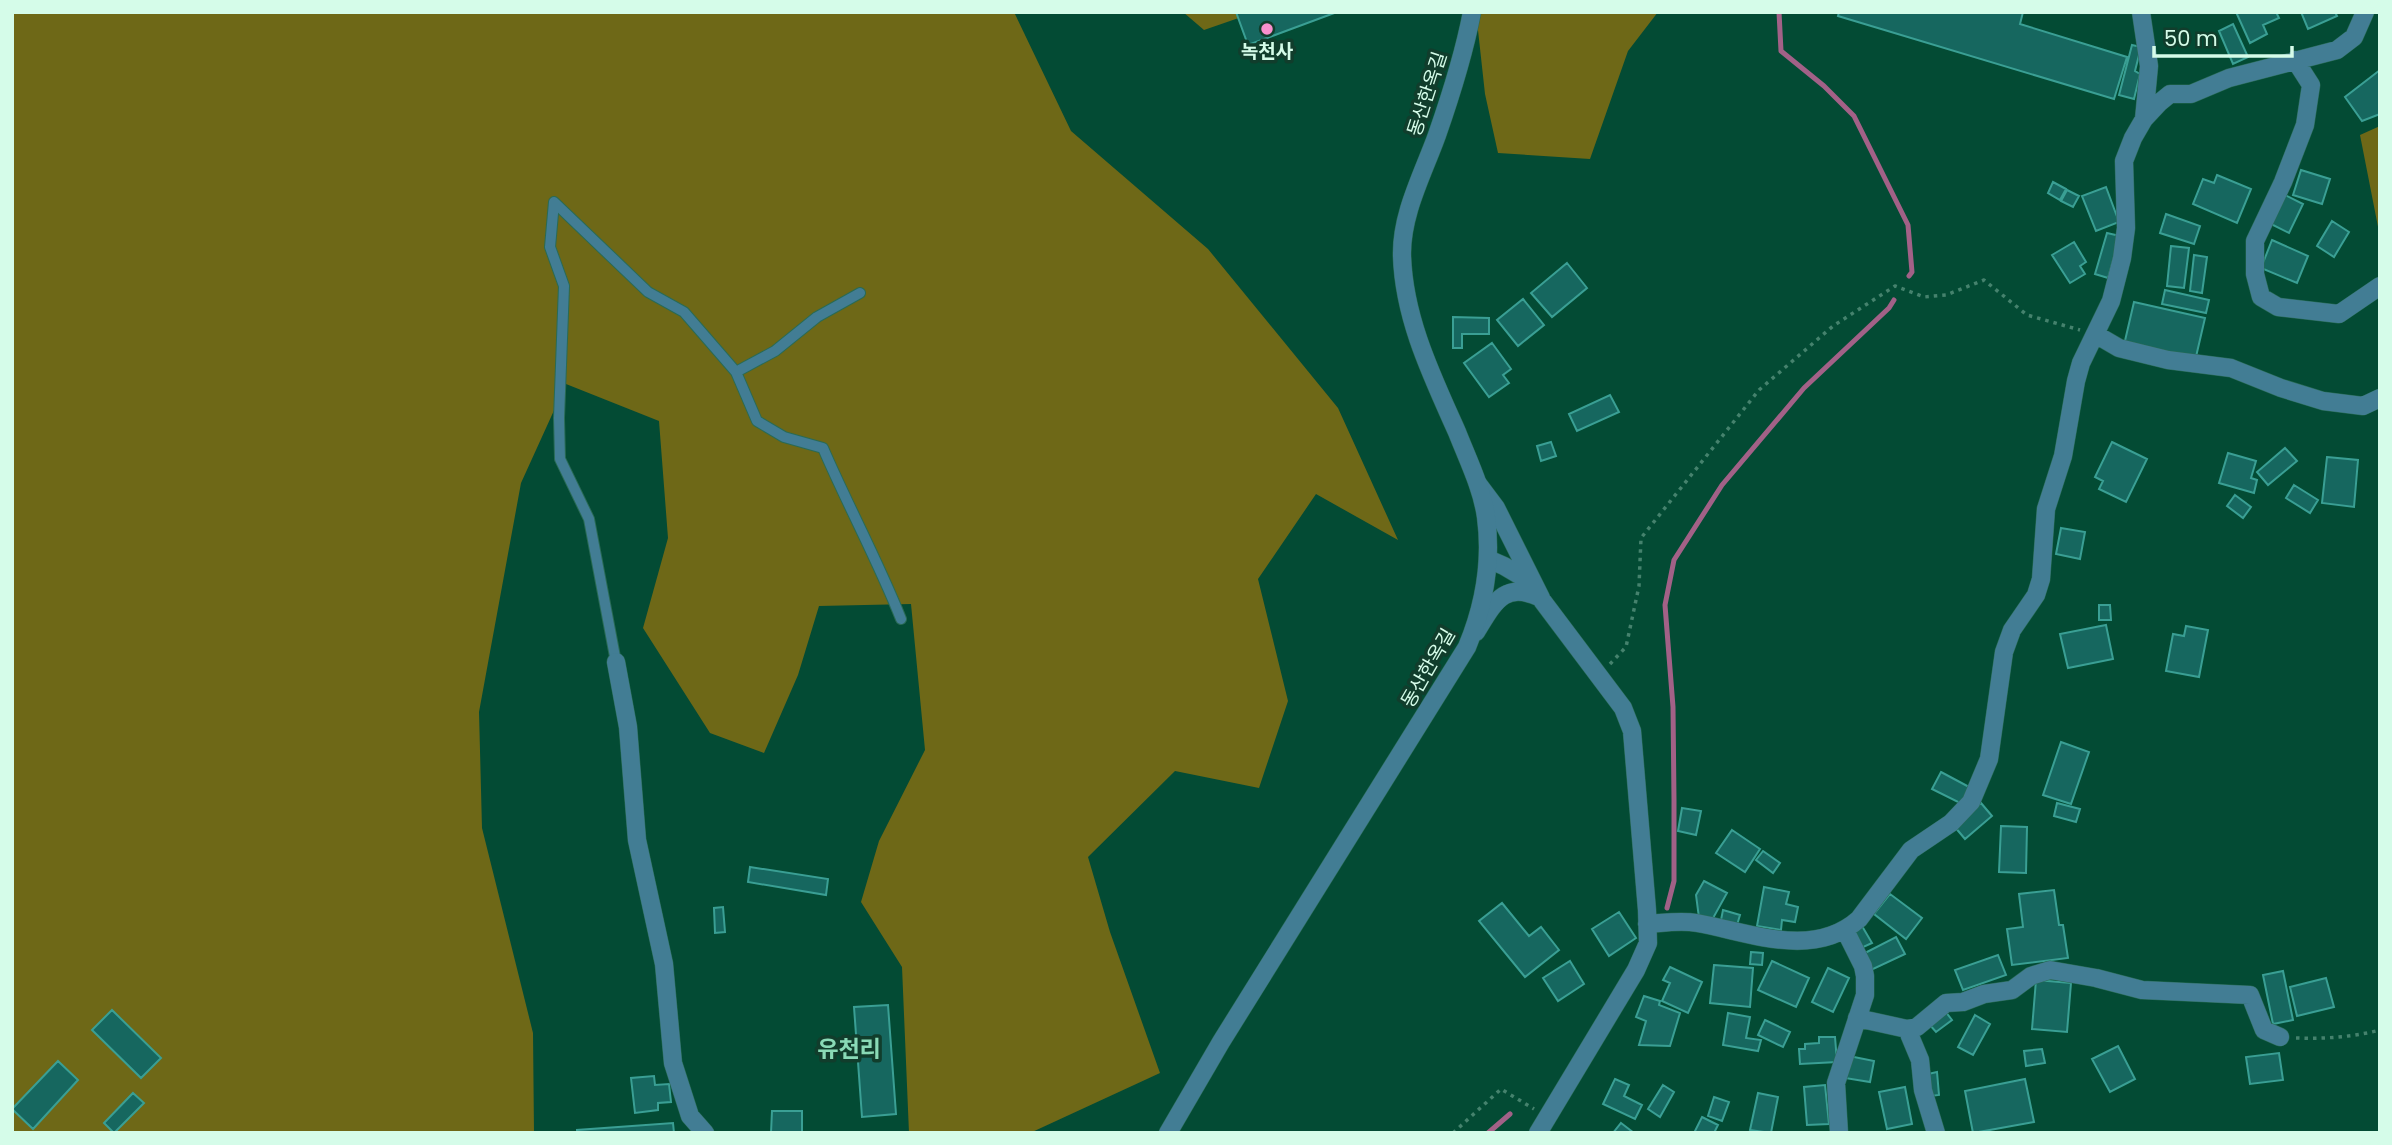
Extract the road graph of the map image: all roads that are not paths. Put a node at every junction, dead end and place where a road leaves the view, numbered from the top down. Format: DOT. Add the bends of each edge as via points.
graph roads {
  1 [pos="1472,12"];
  2 [pos="2141,12"];
  3 [pos="2365,12"];
  4 [pos="2295,60"];
  5 [pos="2144,119"];
  6 [pos="2380,286"];
  7 [pos="860,293"];
  8 [pos="2095,334"];
  9 [pos="736,372"];
  10 [pos="2380,398"];
  11 [pos="1477,483"];
  12 [pos="1488,559"];
  13 [pos="1541,598"];
  14 [pos="901,619"];
  15 [pos="1467,647"];
  16 [pos="616,662"];
  17 [pos="1647,924"];
  18 [pos="1845,930"];
  19 [pos="1857,1018"];
  20 [pos="1907,1029"];
  21 [pos="2280,1037"];
  22 [pos="1543,1125"];
  23 [pos="705,1133"];
  24 [pos="1168,1133"];
  25 [pos="1839,1133"];
  26 [pos="1936,1133"];
  1 -- 11 [label="street, 동산한옥길" via="1409,212 1402,256 1415,329"];
  2 -- 5 [label="street" via="2149,66"];
  3 -- 4 [label="street" via="2359,30 2347,44"];
  4 -- 5 [label="street" via="2191,94 2170,94"];
  4 -- 6 [label="street" via="2311,85 2305,125 2255,241 2255,274 2261,297 2278,307 2339,314"];
  5 -- 8 [label="street" via="2124,161 2122,258 2111,300"];
  7 -- 9 [label="lane"];
  8 -- 10 [label="street" via="2119,348 2231,368 2323,401 2363,406"];
  8 -- 18 [label="street" via="2079,372 2063,456 2046,509 2039,589 2017,620 2004,652 1989,759 1978,790 1962,813 1911,850 1859,919"];
  9 -- 14 [label="lane" via="757,421 784,437 823,448"];
  9 -- 16 [label="lane" via="684,312 648,292 554,201 550,247 564,286 560,459 589,519"];
  11 -- 12 [label="street, 동산한옥길" via="1486,515"];
  11 -- 13 [label="street" via="1496,509"];
  12 -- 13 [label="street" via="1526,579"];
  12 -- 15 [label="street, 동산한옥길" via="1483,600"];
  13 -- 15 [label="street" via="1519,590 1504,595 1492,605"];
  13 -- 17 [label="street" via="1623,708 1632,731"];
  15 -- 24 [label="street, 동산한옥길"];
  16 -- 23 [label="street" via="628,727 637,840 664,964 673,1063 690,1116"];
  17 -- 18 [label="street" via="1697,923 1783,940 1821,938"];
  17 -- 22 [label="street" via="1643,957"];
  18 -- 19 [label="street" via="1865,976 1865,995"];
  19 -- 20 [label="street"];
  19 -- 25 [label="street" via="1836,1083"];
  20 -- 21 [label="street" via="1917,1027 1946,1003 2012,990 2031,976 2050,970 2142,990 2250,995 2264,1030"];
  20 -- 26 [label="street" via="1920,1060"];
}
